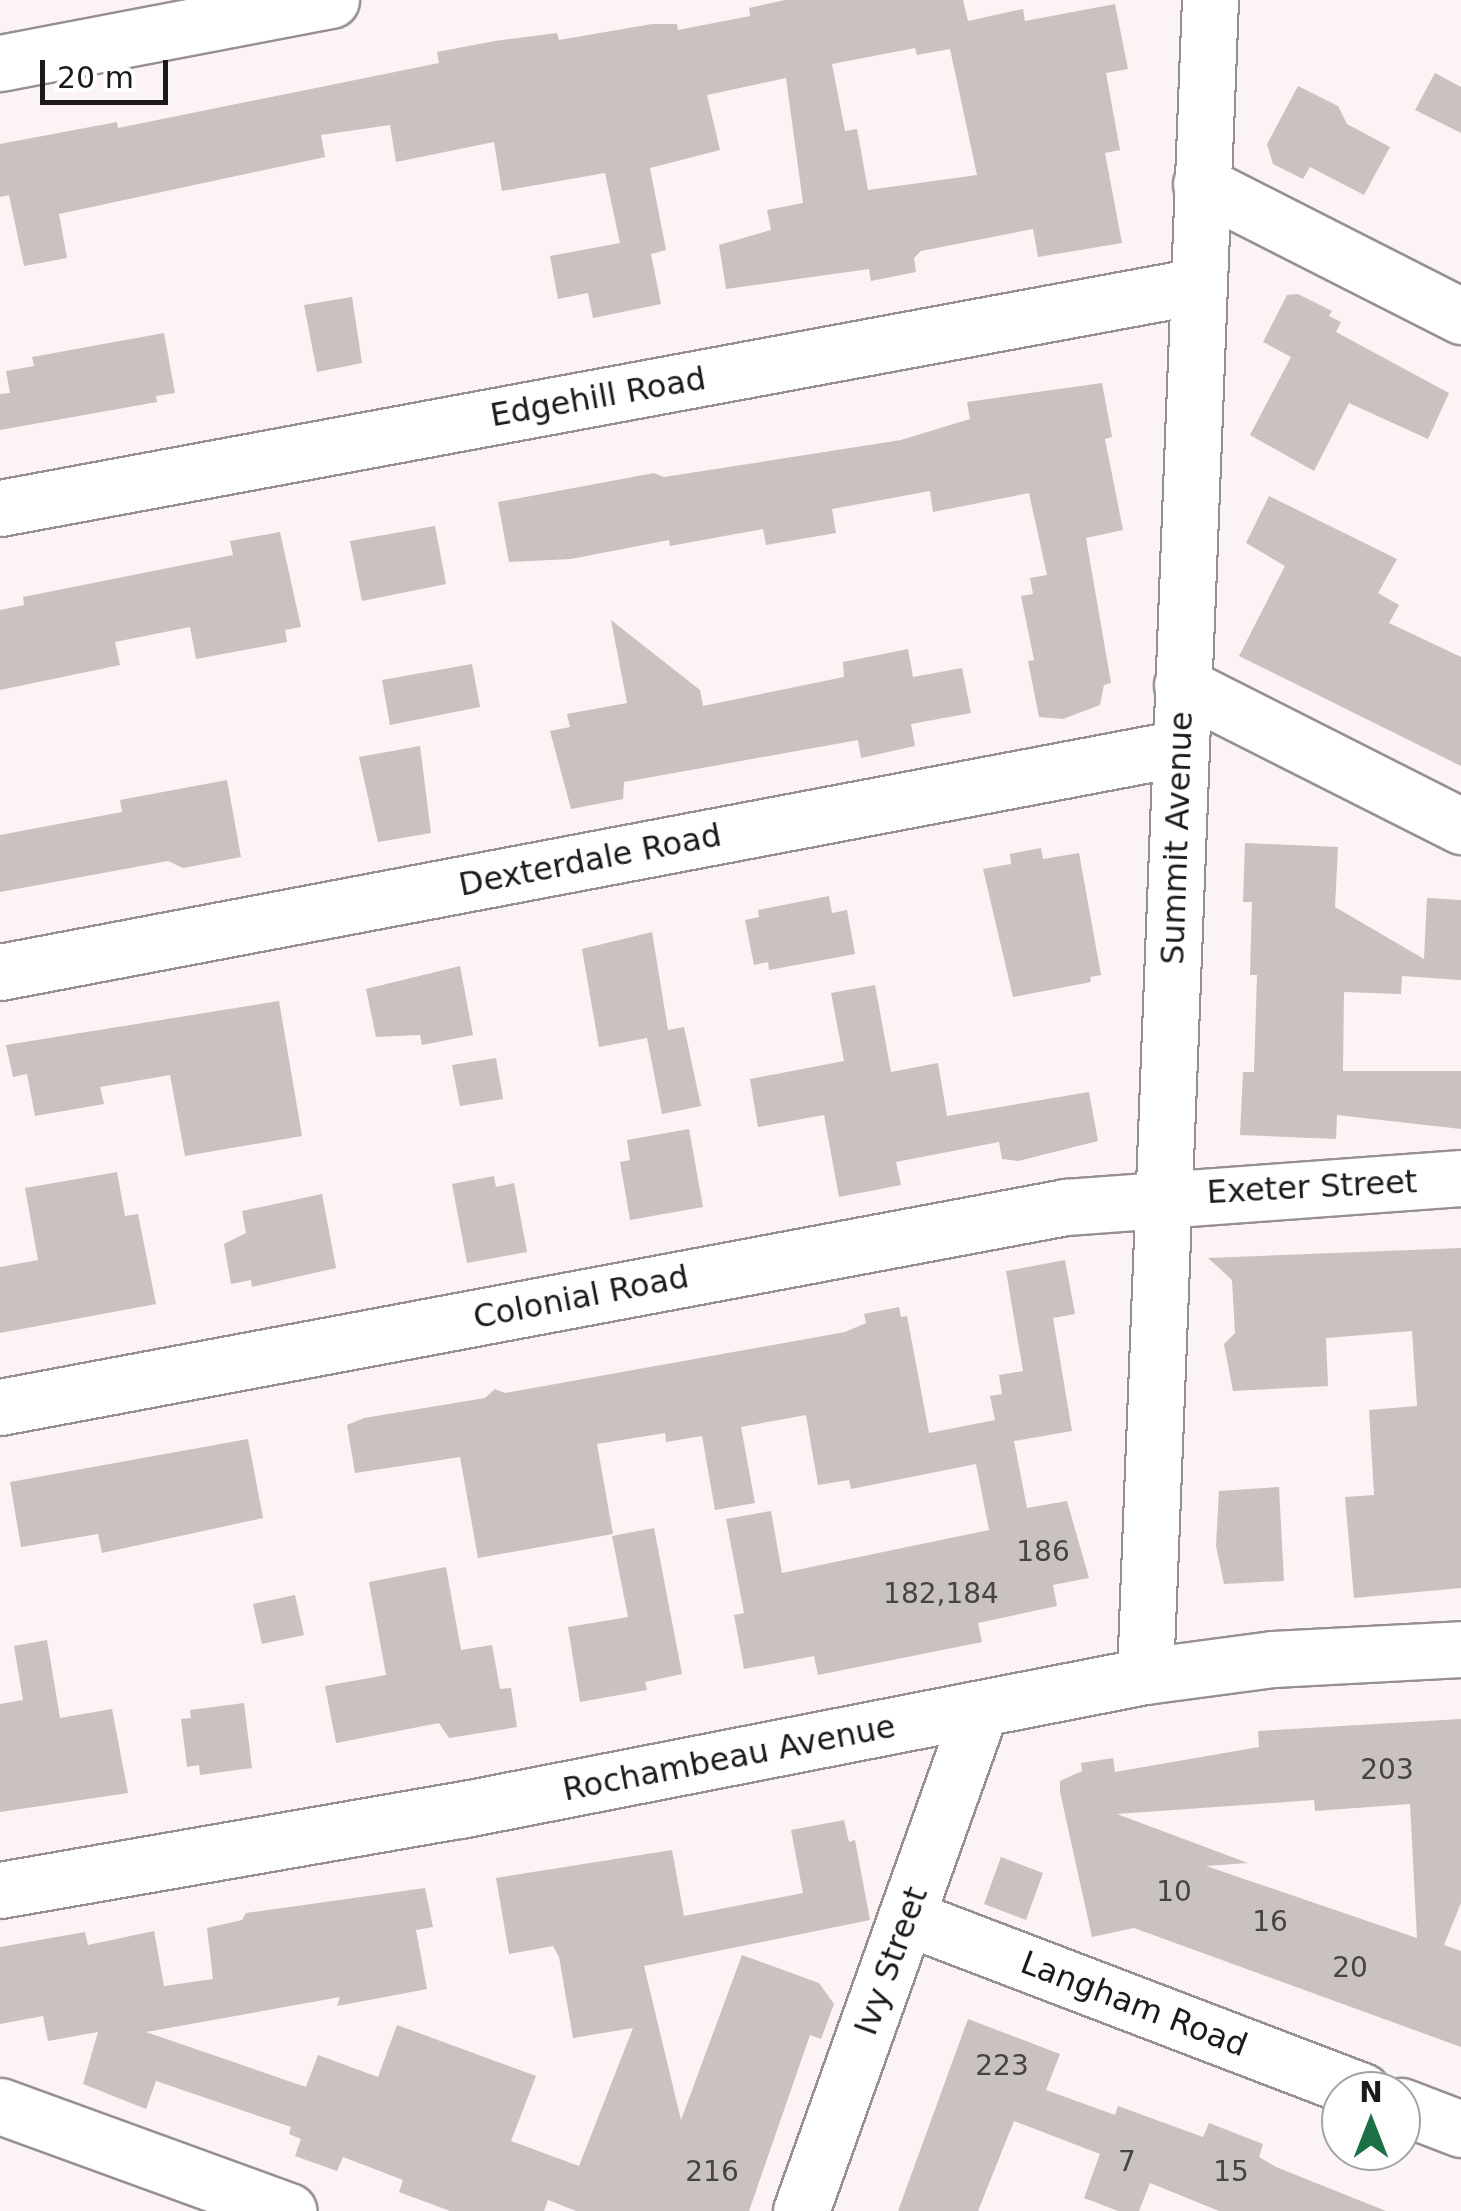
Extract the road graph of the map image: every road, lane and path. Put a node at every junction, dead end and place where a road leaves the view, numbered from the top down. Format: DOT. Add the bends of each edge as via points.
graph roads {
  1 [pos="331,0"];
  2 [pos="1210,0"];
  3 [pos="244,8"];
  4 [pos="0,63"];
  5 [pos="1202,184"];
  6 [pos="1197,286"];
  7 [pos="1461,316"];
  8 [pos="0,508"];
  9 [pos="1182,686"];
  10 [pos="1180,748"];
  11 [pos="1461,826"];
  12 [pos="0,972"];
  13 [pos="1461,1178"];
  14 [pos="1162,1196"];
  15 [pos="0,1407"];
  16 [pos="1461,1649"];
  17 [pos="1145,1676"];
  18 [pos="980,1710"];
  19 [pos="0,1890"];
  20 [pos="906,1917"];
  21 [pos="1321,2075"];
  22 [pos="0,2106"];
  23 [pos="1421,2114"];
  24 [pos="1461,2129"];
  25 [pos="289,2211"];
  26 [pos="801,2211"];
  1 -- 3 [label="street"];
  2 -- 5 [label="street, Summit Avenue"];
  3 -- 4 [label="street"];
  5 -- 6 [label="street, Summit Avenue"];
  5 -- 7 [label="street"];
  6 -- 8 [label="street, Edgehill Road"];
  6 -- 9 [label="street, Summit Avenue"];
  9 -- 10 [label="street, Summit Avenue"];
  9 -- 11 [label="street"];
  10 -- 12 [label="street, Dexterdale Road"];
  10 -- 14 [label="street, Summit Avenue"];
  13 -- 14 [label="street, Exeter Street"];
  14 -- 15 [label="street, Colonial Road" via="1027,1214"];
  14 -- 17 [label="street, Summit Avenue"];
  16 -- 17 [label="street, Rochambeau Avenue" via="1273,1659"];
  17 -- 18 [label="street, Rochambeau Avenue"];
  18 -- 19 [label="street, Rochambeau Avenue"];
  18 -- 20 [label="street, Ivy Street"];
  20 -- 21 [label="street, Langham Road"];
  20 -- 26 [label="street, Ivy Street"];
  22 -- 25 [label="street"];
  23 -- 24 [label="street"];
}
